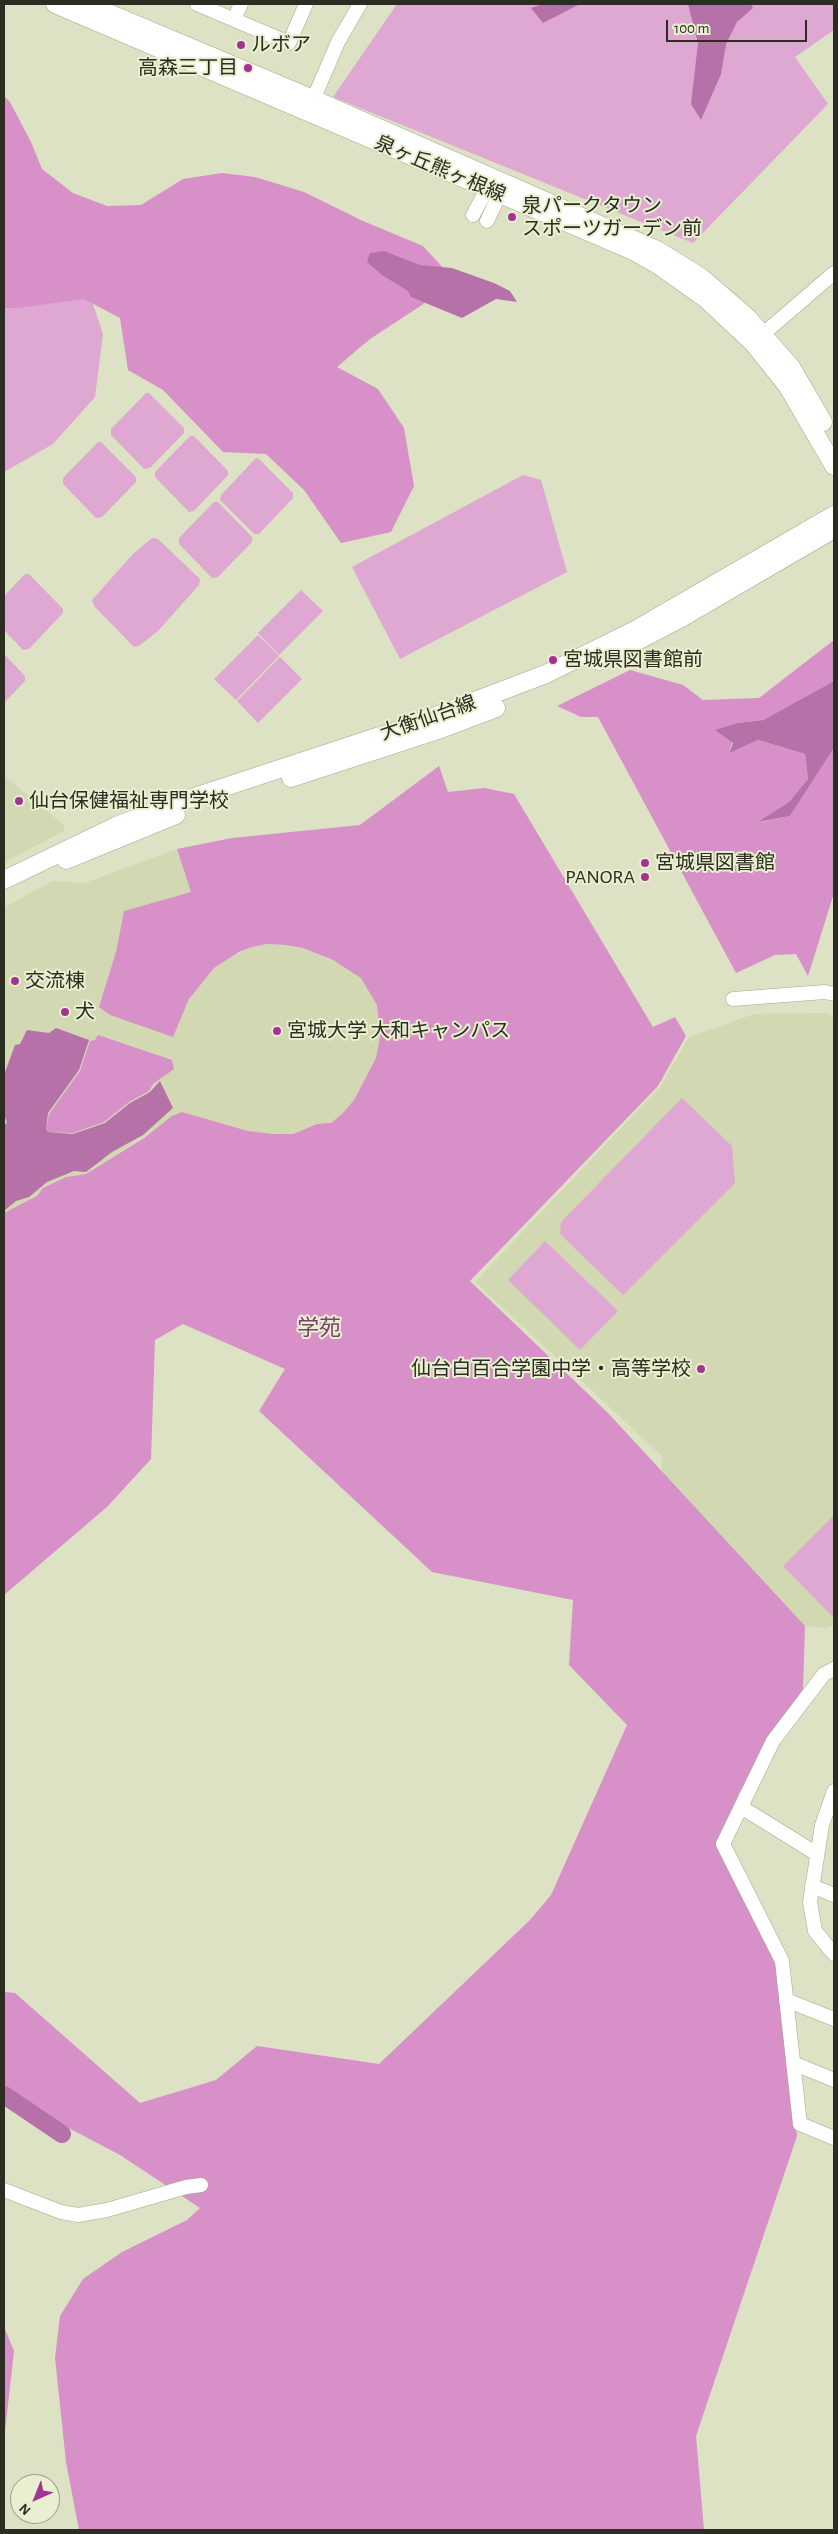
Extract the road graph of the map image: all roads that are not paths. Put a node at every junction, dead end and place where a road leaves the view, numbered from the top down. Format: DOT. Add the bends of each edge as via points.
graph roads {
  1 [pos="55,4"];
  2 [pos="87,4"];
  3 [pos="197,4"];
  4 [pos="241,4"];
  5 [pos="306,4"];
  6 [pos="360,4"];
  7 [pos="234,19"];
  8 [pos="311,106"];
  9 [pos="497,188"];
  10 [pos="473,215"];
  11 [pos="487,221"];
  12 [pos="834,273"];
  13 [pos="758,339"];
  14 [pos="834,442"];
  15 [pos="834,466"];
  16 [pos="834,515"];
  17 [pos="834,530"];
  18 [pos="436,724"];
  19 [pos="4,880"];
  20 [pos="4,893"];
  21 [pos="834,994"];
  22 [pos="733,999"];
  23 [pos="834,1669"];
  24 [pos="834,1790"];
  25 [pos="741,1807"];
  26 [pos="828,1830"];
  27 [pos="817,1854"];
  28 [pos="812,1886"];
  29 [pos="834,1894"];
  30 [pos="834,1954"];
  31 [pos="786,2000"];
  32 [pos="834,2019"];
  33 [pos="793,2063"];
  34 [pos="834,2080"];
  35 [pos="834,2138"];
  36 [pos="201,2185"];
  37 [pos="4,2190"];
  1 -- 8 [label="main road, 泉ヶ丘熊ヶ根線"];
  2 -- 8 [label="main road, 泉ヶ丘熊ヶ根線"];
  3 -- 7 [label="street"];
  4 -- 7 [label="street"];
  5 -- 7 [label="street" via="289,43"];
  6 -- 8 [label="street" via="338,42"];
  8 -- 9 [label="main road, 泉ヶ丘熊ヶ根線"];
  9 -- 10 [label="street"];
  9 -- 11 [label="street"];
  9 -- 13 [label="main road, 泉ヶ丘熊ヶ根線" via="658,265"];
  12 -- 13 [label="street"];
  13 -- 14 [label="main road, 泉ヶ丘熊ヶ根線" via="791,367"];
  13 -- 15 [label="main road, 泉ヶ丘熊ヶ根線"];
  16 -- 18 [label="main road, 大衡仙台線" via="637,629"];
  17 -- 18 [label="main road, 大衡仙台線" via="622,650 514,700"];
  18 -- 19 [label="main road, 大衡仙台線" via="176,803 116,826"];
  18 -- 20 [label="main road, 大衡仙台線" via="170,818 64,861"];
  21 -- 22 [label="street"];
  23 -- 25 [label="street" via="824,1674 773,1742"];
  24 -- 26 [label="street"];
  25 -- 27 [label="street"];
  25 -- 31 [label="street" via="723,1844 782,1961"];
  26 -- 27 [label="street"];
  27 -- 28 [label="street"];
  28 -- 29 [label="street"];
  28 -- 30 [label="street" via="810,1902 815,1931"];
  31 -- 32 [label="street"];
  31 -- 33 [label="street"];
  33 -- 34 [label="street"];
  33 -- 35 [label="street" via="800,2124"];
  36 -- 37 [label="street" via="78,2215 61,2212"];
}
